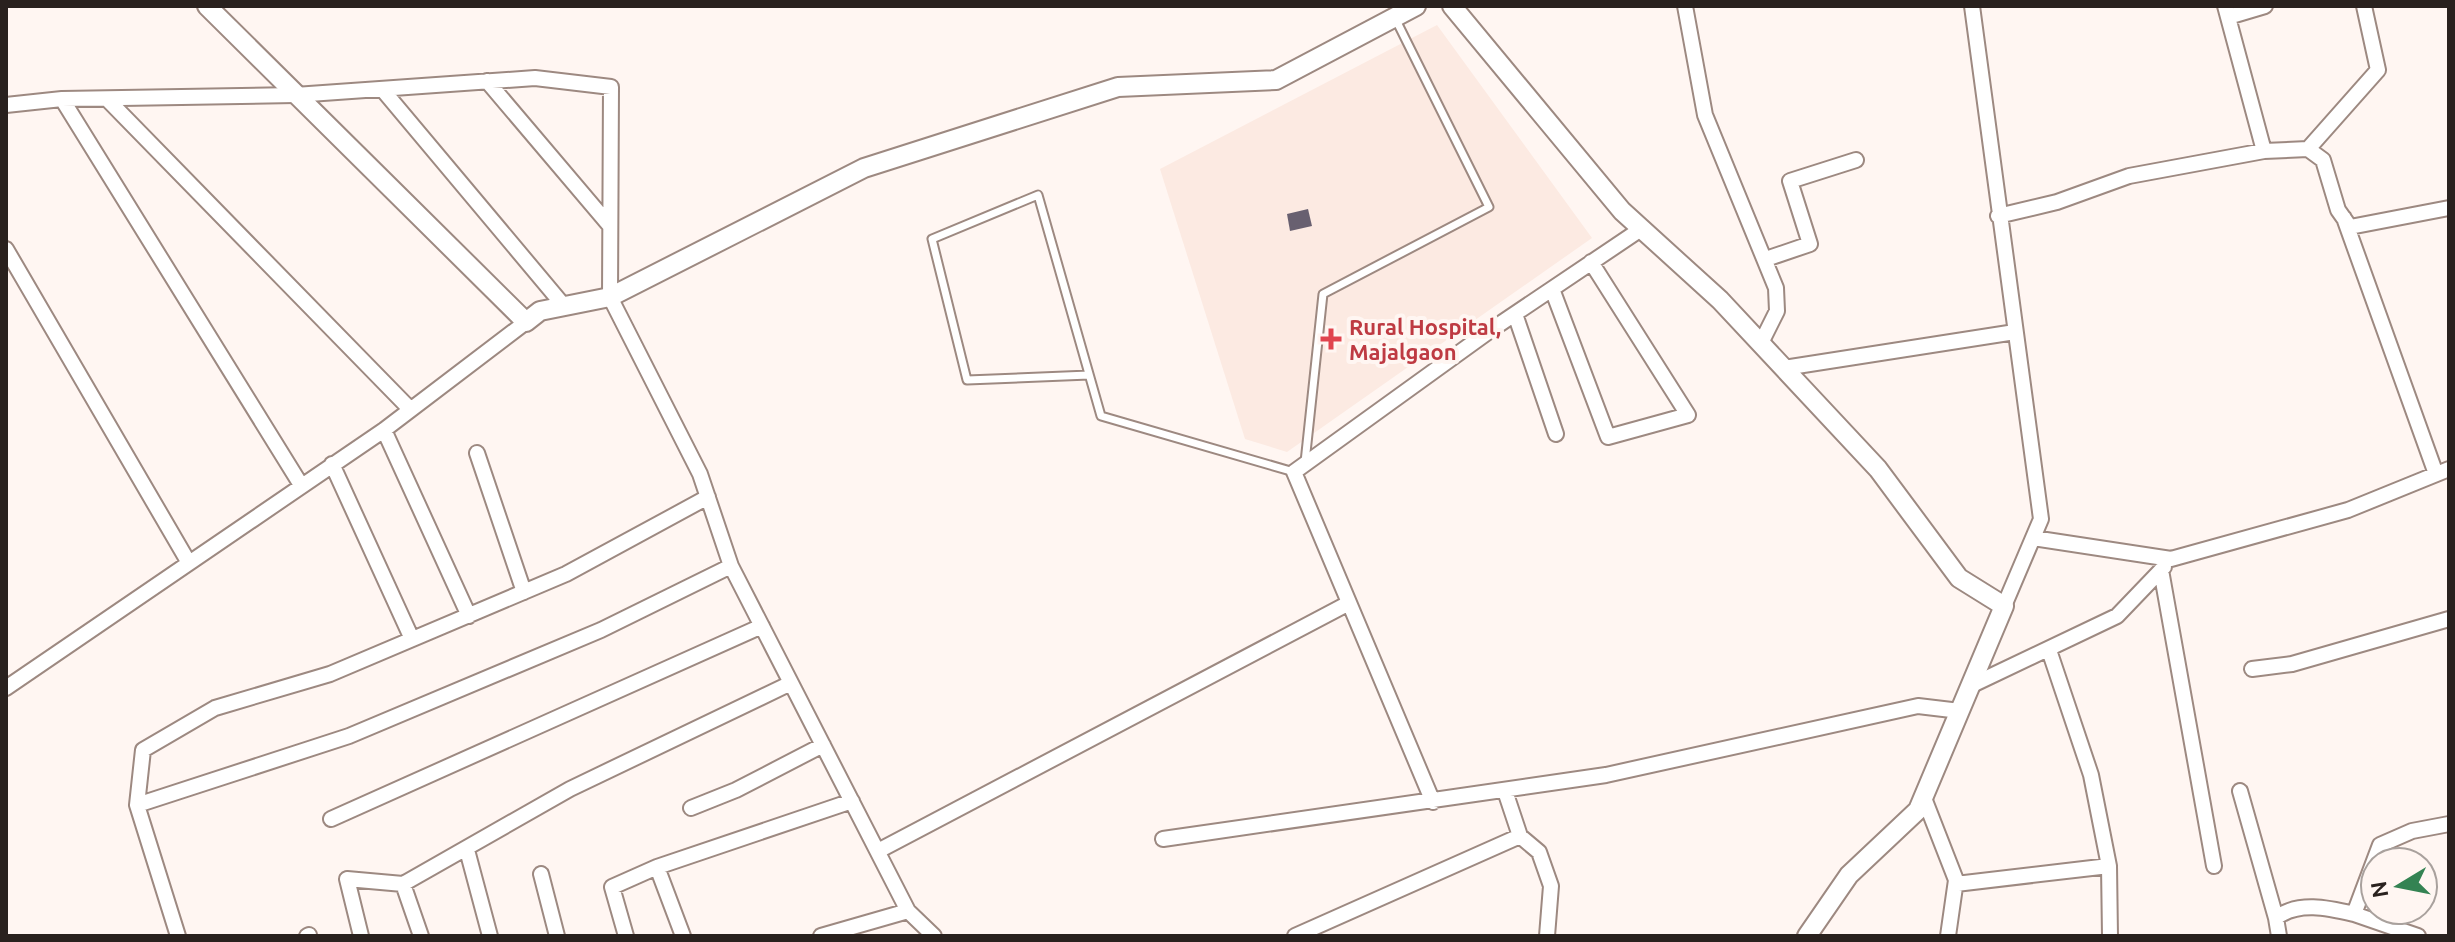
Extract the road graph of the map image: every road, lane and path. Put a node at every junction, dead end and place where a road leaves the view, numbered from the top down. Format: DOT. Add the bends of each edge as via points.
graph roads {
  1 [pos="207,6"];
  2 [pos="1416,6"];
  3 [pos="1452,6"];
  4 [pos="1685,6"];
  5 [pos="1972,6"];
  6 [pos="2265,6"];
  7 [pos="2364,6"];
  8 [pos="2226,12"];
  9 [pos="1394,16"];
  10 [pos="487,81"];
  11 [pos="382,89"];
  12 [pos="295,95"];
  13 [pos="62,99"];
  14 [pos="107,99"];
  15 [pos="6,105"];
  16 [pos="2308,149"];
  17 [pos="2264,151"];
  18 [pos="1856,160"];
  19 [pos="2449,208"];
  20 [pos="1998,216"];
  21 [pos="2344,218"];
  22 [pos="610,226"];
  23 [pos="1641,229"];
  24 [pos="6,249"];
  25 [pos="1766,259"];
  26 [pos="1591,262"];
  27 [pos="1552,289"];
  28 [pos="610,297"];
  29 [pos="564,306"];
  30 [pos="1515,314"];
  31 [pos="526,322"];
  32 [pos="2015,332"];
  33 [pos="1761,343"];
  34 [pos="1784,368"];
  35 [pos="1089,375"];
  36 [pos="410,409"];
  37 [pos="384,430"];
  38 [pos="1556,434"];
  39 [pos="477,453"];
  40 [pos="332,464"];
  41 [pos="1299,468"];
  42 [pos="2442,471"];
  43 [pos="301,485"];
  44 [pos="708,497"];
  45 [pos="2033,538"];
  46 [pos="189,563"];
  47 [pos="2166,565"];
  48 [pos="731,566"];
  49 [pos="524,592"];
  50 [pos="1349,603"];
  51 [pos="2004,606"];
  52 [pos="469,616"];
  53 [pos="2449,619"];
  54 [pos="762,626"];
  55 [pos="412,639"];
  56 [pos="2049,650"];
  57 [pos="2252,669"];
  58 [pos="791,683"];
  59 [pos="1970,686"];
  60 [pos="6,688"];
  61 [pos="1960,711"];
  62 [pos="823,745"];
  63 [pos="1505,791"];
  64 [pos="2240,791"];
  65 [pos="1924,798"];
  66 [pos="852,801"];
  67 [pos="1433,802"];
  68 [pos="137,805"];
  69 [pos="691,808"];
  70 [pos="331,819"];
  71 [pos="2449,824"];
  72 [pos="1520,836"];
  73 [pos="1163,839"];
  74 [pos="467,850"];
  75 [pos="878,851"];
  76 [pos="2109,866"];
  77 [pos="2214,866"];
  78 [pos="657,867"];
  79 [pos="541,874"];
  80 [pos="403,884"];
  81 [pos="1956,884"];
  82 [pos="908,911"];
  83 [pos="2354,914"];
  84 [pos="2276,918"];
  85 [pos="844,933"];
  86 [pos="178,936"];
  87 [pos="361,936"];
  88 [pos="421,936"];
  89 [pos="490,936"];
  90 [pos="557,936"];
  91 [pos="626,936"];
  92 [pos="683,936"];
  93 [pos="821,936"];
  94 [pos="934,936"];
  95 [pos="1295,936"];
  96 [pos="1547,936"];
  97 [pos="1807,936"];
  98 [pos="1948,936"];
  99 [pos="2110,936"];
  100 [pos="2279,936"];
  101 [pos="2418,936"];
  1 -- 12 [label="street"];
  2 -- 9 [label="street"];
  3 -- 23 [label="street"];
  4 -- 25 [label="street" via="1705,115"];
  5 -- 20 [label="street"];
  6 -- 8 [label="street"];
  7 -- 16 [label="street" via="2378,70"];
  8 -- 17 [label="street"];
  9 -- 28 [label="street" via="1276,80 1118,87 864,168"];
  9 -- 41 [label="lane" via="1489,207 1323,294"];
  10 -- 11 [label="street"];
  10 -- 22 [label="street"];
  10 -- 22 [label="street" via="535,78 611,87"];
  11 -- 12 [label="street"];
  11 -- 29 [label="street"];
  12 -- 14 [label="street"];
  12 -- 31 [label="street"];
  13 -- 14 [label="street"];
  13 -- 15 [label="street"];
  13 -- 43 [label="street"];
  14 -- 36 [label="street"];
  16 -- 17 [label="street"];
  16 -- 21 [label="street" via="2323,160"];
  17 -- 20 [label="street" via="2129,176"];
  18 -- 25 [label="street" via="1790,181 1810,244"];
  19 -- 21 [label="street" via="2350,227"];
  20 -- 32 [label="street"];
  21 -- 42 [label="street"];
  22 -- 28 [label="street"];
  23 -- 26 [label="street"];
  23 -- 33 [label="street"];
  24 -- 46 [label="street"];
  25 -- 33 [label="street" via="1777,311"];
  26 -- 27 [label="street"];
  26 -- 27 [label="street" via="1688,415 1608,437"];
  27 -- 30 [label="street"];
  28 -- 29 [label="street"];
  28 -- 44 [label="street"];
  29 -- 31 [label="street" via="540,311"];
  30 -- 38 [label="street"];
  30 -- 41 [label="street"];
  31 -- 36 [label="street"];
  32 -- 34 [label="street"];
  32 -- 45 [label="street" via="2041,519"];
  33 -- 34 [label="street"];
  34 -- 51 [label="street" via="1878,469 1959,578"];
  35 -- 35 [label="lane" via="1038,195 932,239 967,380"];
  35 -- 41 [label="lane" via="1101,416"];
  36 -- 37 [label="street"];
  37 -- 40 [label="street"];
  37 -- 52 [label="street"];
  39 -- 49 [label="street"];
  40 -- 43 [label="street"];
  40 -- 55 [label="street"];
  41 -- 50 [label="street"];
  42 -- 47 [label="street" via="2348,510"];
  43 -- 46 [label="street"];
  44 -- 48 [label="street"];
  44 -- 49 [label="street"];
  45 -- 47 [label="street"];
  45 -- 51 [label="street"];
  46 -- 60 [label="street"];
  47 -- 56 [label="street" via="2117,616"];
  47 -- 77 [label="street"];
  48 -- 54 [label="street"];
  48 -- 68 [label="street" via="601,630 349,736"];
  49 -- 52 [label="street"];
  50 -- 67 [label="street"];
  50 -- 75 [label="street"];
  51 -- 59 [label="street"];
  52 -- 55 [label="street"];
  53 -- 57 [label="street" via="2292,664"];
  54 -- 58 [label="street"];
  54 -- 70 [label="street"];
  55 -- 68 [label="street" via="330,674 215,708 143,750"];
  56 -- 59 [label="street"];
  56 -- 76 [label="street" via="2091,775"];
  58 -- 62 [label="street"];
  58 -- 74 [label="street" via="570,789"];
  59 -- 61 [label="street"];
  61 -- 63 [label="street" via="1918,706 1606,775"];
  61 -- 65 [label="street"];
  62 -- 66 [label="street"];
  62 -- 69 [label="street"];
  63 -- 67 [label="street"];
  63 -- 72 [label="street"];
  64 -- 84 [label="street"];
  65 -- 81 [label="street"];
  65 -- 97 [label="street" via="1918,810 1849,875"];
  66 -- 75 [label="street"];
  66 -- 78 [label="street"];
  67 -- 73 [label="street"];
  68 -- 86 [label="street"];
  71 -- 83 [label="street" via="2412,831 2380,845"];
  72 -- 95 [label="street"];
  72 -- 96 [label="street" via="1539,852 1551,886"];
  74 -- 80 [label="street"];
  74 -- 89 [label="street"];
  75 -- 82 [label="street"];
  76 -- 81 [label="street"];
  76 -- 99 [label="street"];
  78 -- 91 [label="street" via="612,887"];
  78 -- 92 [label="street"];
  79 -- 90 [label="street"];
  80 -- 87 [label="street" via="347,879"];
  80 -- 88 [label="street"];
  81 -- 98 [label="street"];
  82 -- 85 [label="street"];
  82 -- 94 [label="street"];
  83 -- 84 [label="street" via="2289,909"];
  83 -- 101 [label="street"];
  84 -- 100 [label="street"];
  85 -- 93 [label="street"];
}
